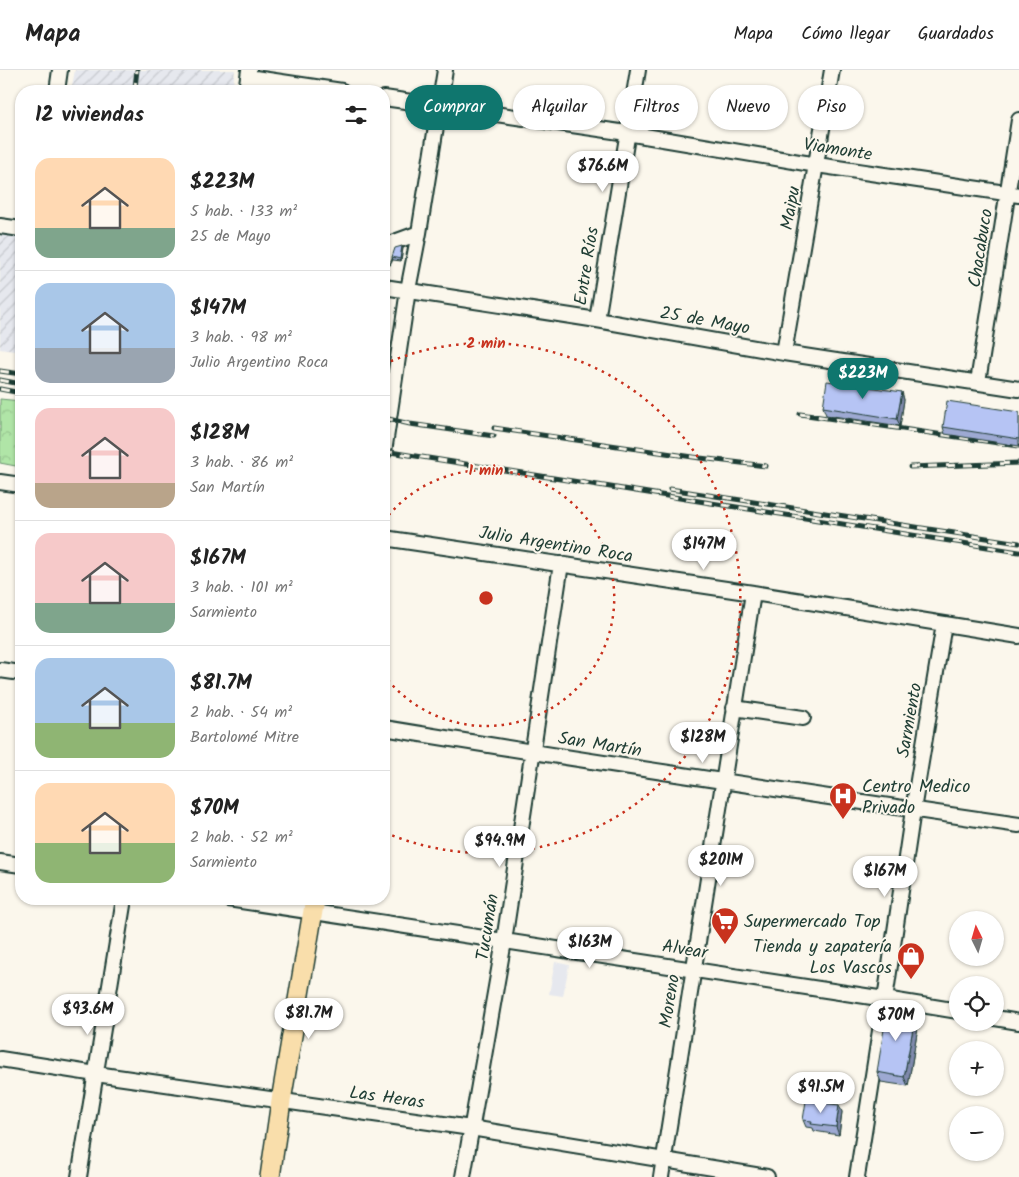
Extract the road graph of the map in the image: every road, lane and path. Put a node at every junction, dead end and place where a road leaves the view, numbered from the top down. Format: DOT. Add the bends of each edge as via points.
graph roads {
  1 [pos="60,70"];
  2 [pos="445,70"];
  3 [pos="638,70"];
  4 [pos="832,70"];
  5 [pos="248,73"];
  6 [pos="58,85"];
  7 [pos="311,85"];
  8 [pos="442,85"];
  9 [pos="390,99"];
  10 [pos="405,101"];
  11 [pos="503,115"];
  12 [pos="1019,120"];
  13 [pos="434,130"];
  14 [pos="627,133"];
  15 [pos="816,164"];
  16 [pos="1013,194"];
  17 [pos="0,226"];
  18 [pos="15,227"];
  19 [pos="419,233"];
  20 [pos="390,244"];
  21 [pos="390,288"];
  22 [pos="408,290"];
  23 [pos="597,320"];
  24 [pos="784,353"];
  25 [pos="978,382"];
  26 [pos="1019,389"];
  27 [pos="390,412"];
  28 [pos="0,482"];
  29 [pos="15,484"];
  30 [pos="390,539"];
  31 [pos="561,564"];
  32 [pos="753,593"];
  33 [pos="944,624"];
  34 [pos="1019,636"];
  35 [pos="0,670"];
  36 [pos="15,672"];
  37 [pos="734,708"];
  38 [pos="803,718"];
  39 [pos="390,729"];
  40 [pos="532,752"];
  41 [pos="724,782"];
  42 [pos="913,810"];
  43 [pos="1019,826"];
  44 [pos="0,862"];
  45 [pos="15,865"];
  46 [pos="123,905"];
  47 [pos="314,906"];
  48 [pos="504,941"];
  49 [pos="693,970"];
  50 [pos="885,999"];
  51 [pos="949,1010"];
  52 [pos="1004,1020"];
  53 [pos="1019,1022"];
  54 [pos="0,1059"];
  55 [pos="96,1074"];
  56 [pos="281,1101"];
  57 [pos="471,1128"];
  58 [pos="664,1159"];
  59 [pos="79,1177"];
  60 [pos="270,1177"];
  61 [pos="463,1177"];
  62 [pos="661,1177"];
  63 [pos="767,1177"];
  64 [pos="857,1177"];
  1 -- 6 [label="street"];
  2 -- 8 [label="street"];
  3 -- 14 [label="street, Entre Ríos"];
  4 -- 15 [label="street, Maipu"];
  5 -- 7 [label="street"];
  9 -- 10 [label="street, Viamonte"];
  11 -- 14 [label="street, Viamonte"];
  12 -- 16 [label="street, Chacabuco"];
  13 -- 19 [label="street"];
  14 -- 15 [label="street, Viamonte"];
  14 -- 23 [label="street, Entre Ríos"];
  15 -- 16 [label="street, Viamonte"];
  15 -- 24 [label="street, Maipu"];
  16 -- 25 [label="street, Chacabuco"];
  17 -- 18 [label="street"];
  19 -- 20 [label="street"];
  19 -- 22 [label="street"];
  21 -- 22 [label="street, 25 de Mayo"];
  22 -- 23 [label="street, 25 de Mayo"];
  22 -- 27 [label="street"];
  23 -- 24 [label="street, 25 de Mayo"];
  24 -- 25 [label="street, 25 de Mayo"];
  25 -- 26 [label="street, 25 de Mayo"];
  28 -- 29 [label="street"];
  30 -- 31 [label="street, Julio Argentino Roca"];
  31 -- 32 [label="street, Julio Argentino Roca"];
  31 -- 40 [label="street, Tucumán"];
  32 -- 33 [label="street, Julio Argentino Roca"];
  32 -- 37 [label="street, Moreno"];
  33 -- 34 [label="street, Julio Argentino Roca"];
  33 -- 42 [label="street, Sarmiento"];
  35 -- 36 [label="street"];
  37 -- 38 [label="street"];
  37 -- 41 [label="street, Moreno"];
  39 -- 40 [label="street, San Martín"];
  40 -- 41 [label="street, San Martín"];
  40 -- 48 [label="street, Tucumán"];
  41 -- 42 [label="street, San Martín"];
  41 -- 49 [label="street, Moreno"];
  42 -- 43 [label="street, San Martín"];
  42 -- 50 [label="street, Sarmiento"];
  44 -- 45 [label="street"];
  46 -- 55 [label="street"];
  47 -- 48 [label="street, Alvear"];
  47 -- 56 [label="main road"];
  48 -- 49 [label="street, Alvear"];
  48 -- 57 [label="street, Tucumán"];
  49 -- 50 [label="street, Alvear"];
  49 -- 58 [label="street, Moreno"];
  50 -- 51 [label="street, Alvear"];
  50 -- 64 [label="street, Sarmiento"];
  52 -- 53 [label="street"];
  54 -- 55 [label="street, Las Heras"];
  55 -- 56 [label="street, Las Heras"];
  55 -- 59 [label="street"];
  56 -- 57 [label="street, Las Heras"];
  56 -- 60 [label="main road"];
  57 -- 58 [label="street, Las Heras"];
  57 -- 61 [label="street, Tucumán"];
  58 -- 62 [label="street, Moreno"];
  58 -- 63 [label="street, Las Heras"];
}
